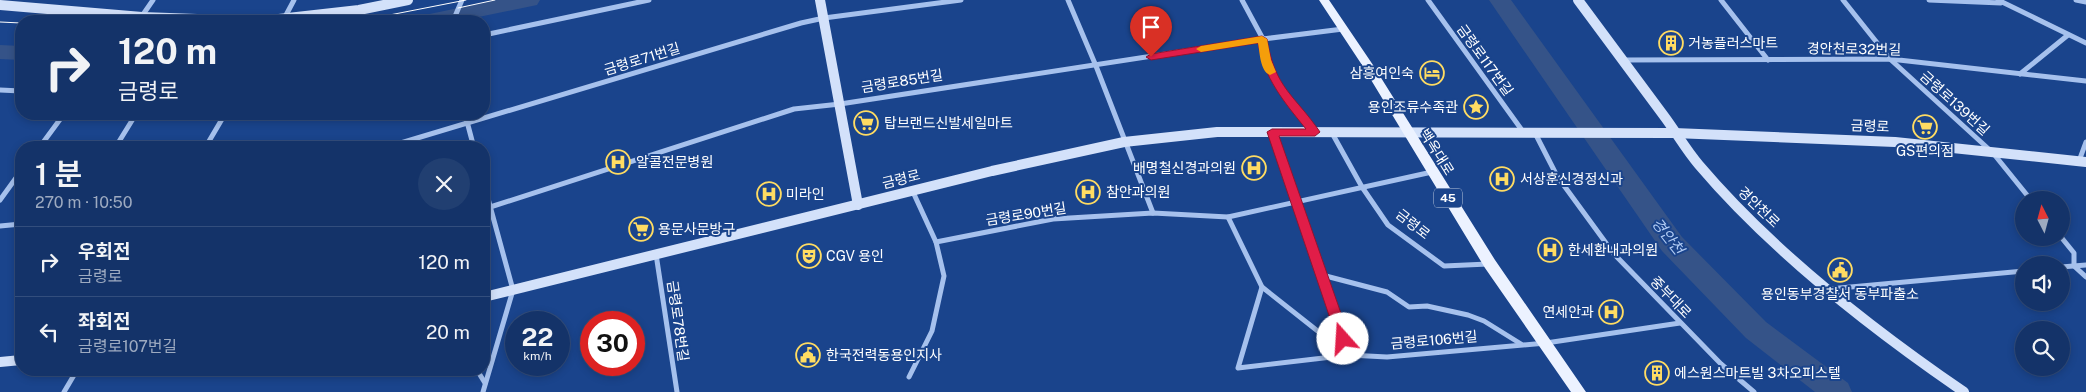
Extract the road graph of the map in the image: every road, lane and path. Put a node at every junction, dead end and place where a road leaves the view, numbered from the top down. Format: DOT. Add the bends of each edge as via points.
graph roads {
  1 [pos="153,0"];
  2 [pos="294,0"];
  3 [pos="408,0"];
  4 [pos="462,0"];
  5 [pos="649,0"];
  6 [pos="820,0"];
  7 [pos="960,0"];
  8 [pos="1068,0"];
  9 [pos="1242,0"];
  10 [pos="1324,0"];
  11 [pos="1428,0"];
  12 [pos="1578,0"];
  13 [pos="1721,0"];
  14 [pos="1843,0"];
  15 [pos="1929,0"];
  16 [pos="1998,0"];
  17 [pos="2076,0"];
  18 [pos="2086,2"];
  19 [pos="2003,3"];
  20 [pos="0,5"];
  21 [pos="118,15"];
  22 [pos="143,15"];
  23 [pos="286,15"];
  24 [pos="321,15"];
  25 [pos="456,15"];
  26 [pos="824,18"];
  27 [pos="1343,29"];
  28 [pos="490,34"];
  29 [pos="2068,35"];
  30 [pos="1262,39"];
  31 [pos="2086,43"];
  32 [pos="1890,59"];
  33 [pos="1621,60"];
  34 [pos="1768,60"];
  35 [pos="1096,66"];
  36 [pos="2014,73"];
  37 [pos="2086,80"];
  38 [pos="0,90"];
  39 [pos="15,91"];
  40 [pos="840,104"];
  41 [pos="490,116"];
  42 [pos="59,120"];
  43 [pos="132,120"];
  44 [pos="221,120"];
  45 [pos="466,120"];
  46 [pos="477,120"];
  47 [pos="467,123"];
  48 [pos="1272,132"];
  49 [pos="1315,132"];
  50 [pos="1529,132"];
  51 [pos="1332,133"];
  52 [pos="1408,133"];
  53 [pos="1674,133"];
  54 [pos="43,141"];
  55 [pos="119,141"];
  56 [pos="209,141"];
  57 [pos="407,141"];
  58 [pos="472,141"];
  59 [pos="1124,142"];
  60 [pos="2086,142"];
  61 [pos="1993,153"];
  62 [pos="2082,161"];
  63 [pos="1432,172"];
  64 [pos="15,179"];
  65 [pos="1362,187"];
  66 [pos="2024,191"];
  67 [pos="913,192"];
  68 [pos="0,200"];
  69 [pos="1296,202"];
  70 [pos="858,205"];
  71 [pos="490,207"];
  72 [pos="1153,213"];
  73 [pos="1228,217"];
  74 [pos="15,225"];
  75 [pos="0,226"];
  76 [pos="936,242"];
  77 [pos="2068,246"];
  78 [pos="656,254"];
  79 [pos="1490,264"];
  80 [pos="2086,265"];
  81 [pos="2070,266"];
  82 [pos="2074,266"];
  83 [pos="2015,272"];
  84 [pos="1322,275"];
  85 [pos="2086,278"];
  86 [pos="1262,286"];
  87 [pos="513,290"];
  88 [pos="1826,290"];
  89 [pos="490,296"];
  90 [pos="1680,323"];
  91 [pos="1546,342"];
  92 [pos="1522,344"];
  93 [pos="1348,355"];
  94 [pos="15,361"];
  95 [pos="0,362"];
  96 [pos="490,367"];
  97 [pos="73,376"];
  98 [pos="480,376"];
  99 [pos="487,376"];
  100 [pos="909,377"];
  101 [pos="485,384"];
  102 [pos="64,392"];
  103 [pos="483,392"];
  104 [pos="677,392"];
  105 [pos="1579,392"];
  106 [pos="1754,392"];
  107 [pos="1964,392"];
  1 -- 22 [label="street"];
  2 -- 23 [label="street"];
  3 -- 24 [label="main road"];
  4 -- 25 [label="street"];
  5 -- 28 [label="street"];
  6 -- 26 [label="main road"];
  7 -- 26 [label="street"];
  8 -- 35 [label="street"];
  9 -- 30 [label="street"];
  10 -- 27 [label="main road, 백옥대로 / 45"];
  11 -- 50 [label="street, 금령로117번길"];
  12 -- 33 [label="main road, 경안천로"];
  13 -- 34 [label="street"];
  14 -- 32 [label="street, 금령로139번길"];
  15 -- 19 [label="street"];
  16 -- 19 [label="street"];
  17 -- 18 [label="street"];
  19 -- 29 [label="street"];
  20 -- 21 [label="main road"];
  26 -- 40 [label="main road"];
  26 -- 41 [label="street, 금령로71번길"];
  27 -- 30 [label="street, 금령로85번길"];
  27 -- 52 [label="main road, 백옥대로 / 45"];
  29 -- 31 [label="street"];
  29 -- 36 [label="street" via="2020,74"];
  30 -- 35 [label="street, 금령로85번길"];
  30 -- 49 [label="street" via="1271,74 1282,93"];
  32 -- 34 [label="street, 경안천로32번길"];
  32 -- 36 [label="street, 경안천로32번길"];
  32 -- 61 [label="street, 금령로139번길"];
  33 -- 34 [label="street, 경안천로32번길"];
  33 -- 53 [label="main road, 경안천로"];
  35 -- 40 [label="street, 금령로85번길"];
  35 -- 59 [label="street"];
  36 -- 37 [label="street, 경안천로32번길"];
  38 -- 39 [label="street"];
  40 -- 70 [label="main road"];
  40 -- 71 [label="street" via="794,109"];
  42 -- 54 [label="street"];
  43 -- 55 [label="street"];
  44 -- 56 [label="street"];
  45 -- 47 [label="street"];
  46 -- 47 [label="street, 금령로71번길"];
  47 -- 57 [label="street, 금령로71번길"];
  47 -- 58 [label="street"];
  48 -- 49 [label="main road, 금령로"];
  48 -- 59 [label="main road, 금령로" via="1217,132"];
  48 -- 69 [label="street"];
  49 -- 51 [label="main road, 금령로"];
  50 -- 52 [label="main road, 금령로"];
  50 -- 53 [label="main road, 금령로"];
  50 -- 90 [label="street, 중부대로" via="1614,254"];
  51 -- 52 [label="main road, 금령로"];
  51 -- 65 [label="street, 금령로"];
  52 -- 63 [label="main road, 백옥대로 / 45"];
  53 -- 61 [label="main road, 금령로" via="1895,142"];
  53 -- 88 [label="main road, 경안천로" via="1714,183"];
  59 -- 67 [label="main road, 금령로"];
  59 -- 72 [label="street"];
  60 -- 62 [label="street"];
  61 -- 62 [label="main road, 금령로"];
  61 -- 66 [label="street, 금령로139번길"];
  63 -- 65 [label="street, 금령로90번길"];
  63 -- 79 [label="main road, 백옥대로 / 45"];
  64 -- 68 [label="street"];
  65 -- 69 [label="street, 금령로90번길"];
  65 -- 79 [label="street, 금령로" via="1388,226 1444,266"];
  67 -- 70 [label="main road, 금령로"];
  67 -- 76 [label="street"];
  69 -- 73 [label="street, 금령로90번길"];
  69 -- 84 [label="street"];
  70 -- 78 [label="main road, 금령로"];
  71 -- 87 [label="street"];
  72 -- 73 [label="street, 금령로90번길"];
  72 -- 76 [label="street, 금령로90번길" via="1053,219"];
  73 -- 86 [label="street"];
  74 -- 75 [label="street"];
  76 -- 100 [label="street" via="944,276 932,330"];
  77 -- 82 [label="street" via="2074,253"];
  78 -- 87 [label="main road, 금령로"];
  78 -- 104 [label="street, 금령로78번길"];
  79 -- 91 [label="main road, 백옥대로 / 45"];
  80 -- 82 [label="street"];
  81 -- 82 [label="street"];
  82 -- 85 [label="street"];
  83 -- 88 [label="street"];
  84 -- 92 [label="street, 금령로106번길" via="1386,292 1408,307 1427,306 1468,315"];
  84 -- 93 [label="street"];
  86 -- 93 [label="street"];
  86 -- 93 [label="street, 금령로106번길" via="1238,368"];
  87 -- 89 [label="main road, 금령로"];
  87 -- 96 [label="street"];
  88 -- 107 [label="main road, 경안천로" via="1921,364"];
  90 -- 91 [label="street, 금령로106번길"];
  90 -- 106 [label="street, 중부대로" via="1720,364"];
  91 -- 92 [label="street, 금령로106번길"];
  91 -- 105 [label="main road, 백옥대로 / 45"];
  92 -- 93 [label="street, 금령로106번길" via="1387,357"];
  94 -- 95 [label="main road"];
  97 -- 102 [label="street"];
  98 -- 101 [label="street"];
  99 -- 101 [label="street"];
  101 -- 103 [label="street"];
}
